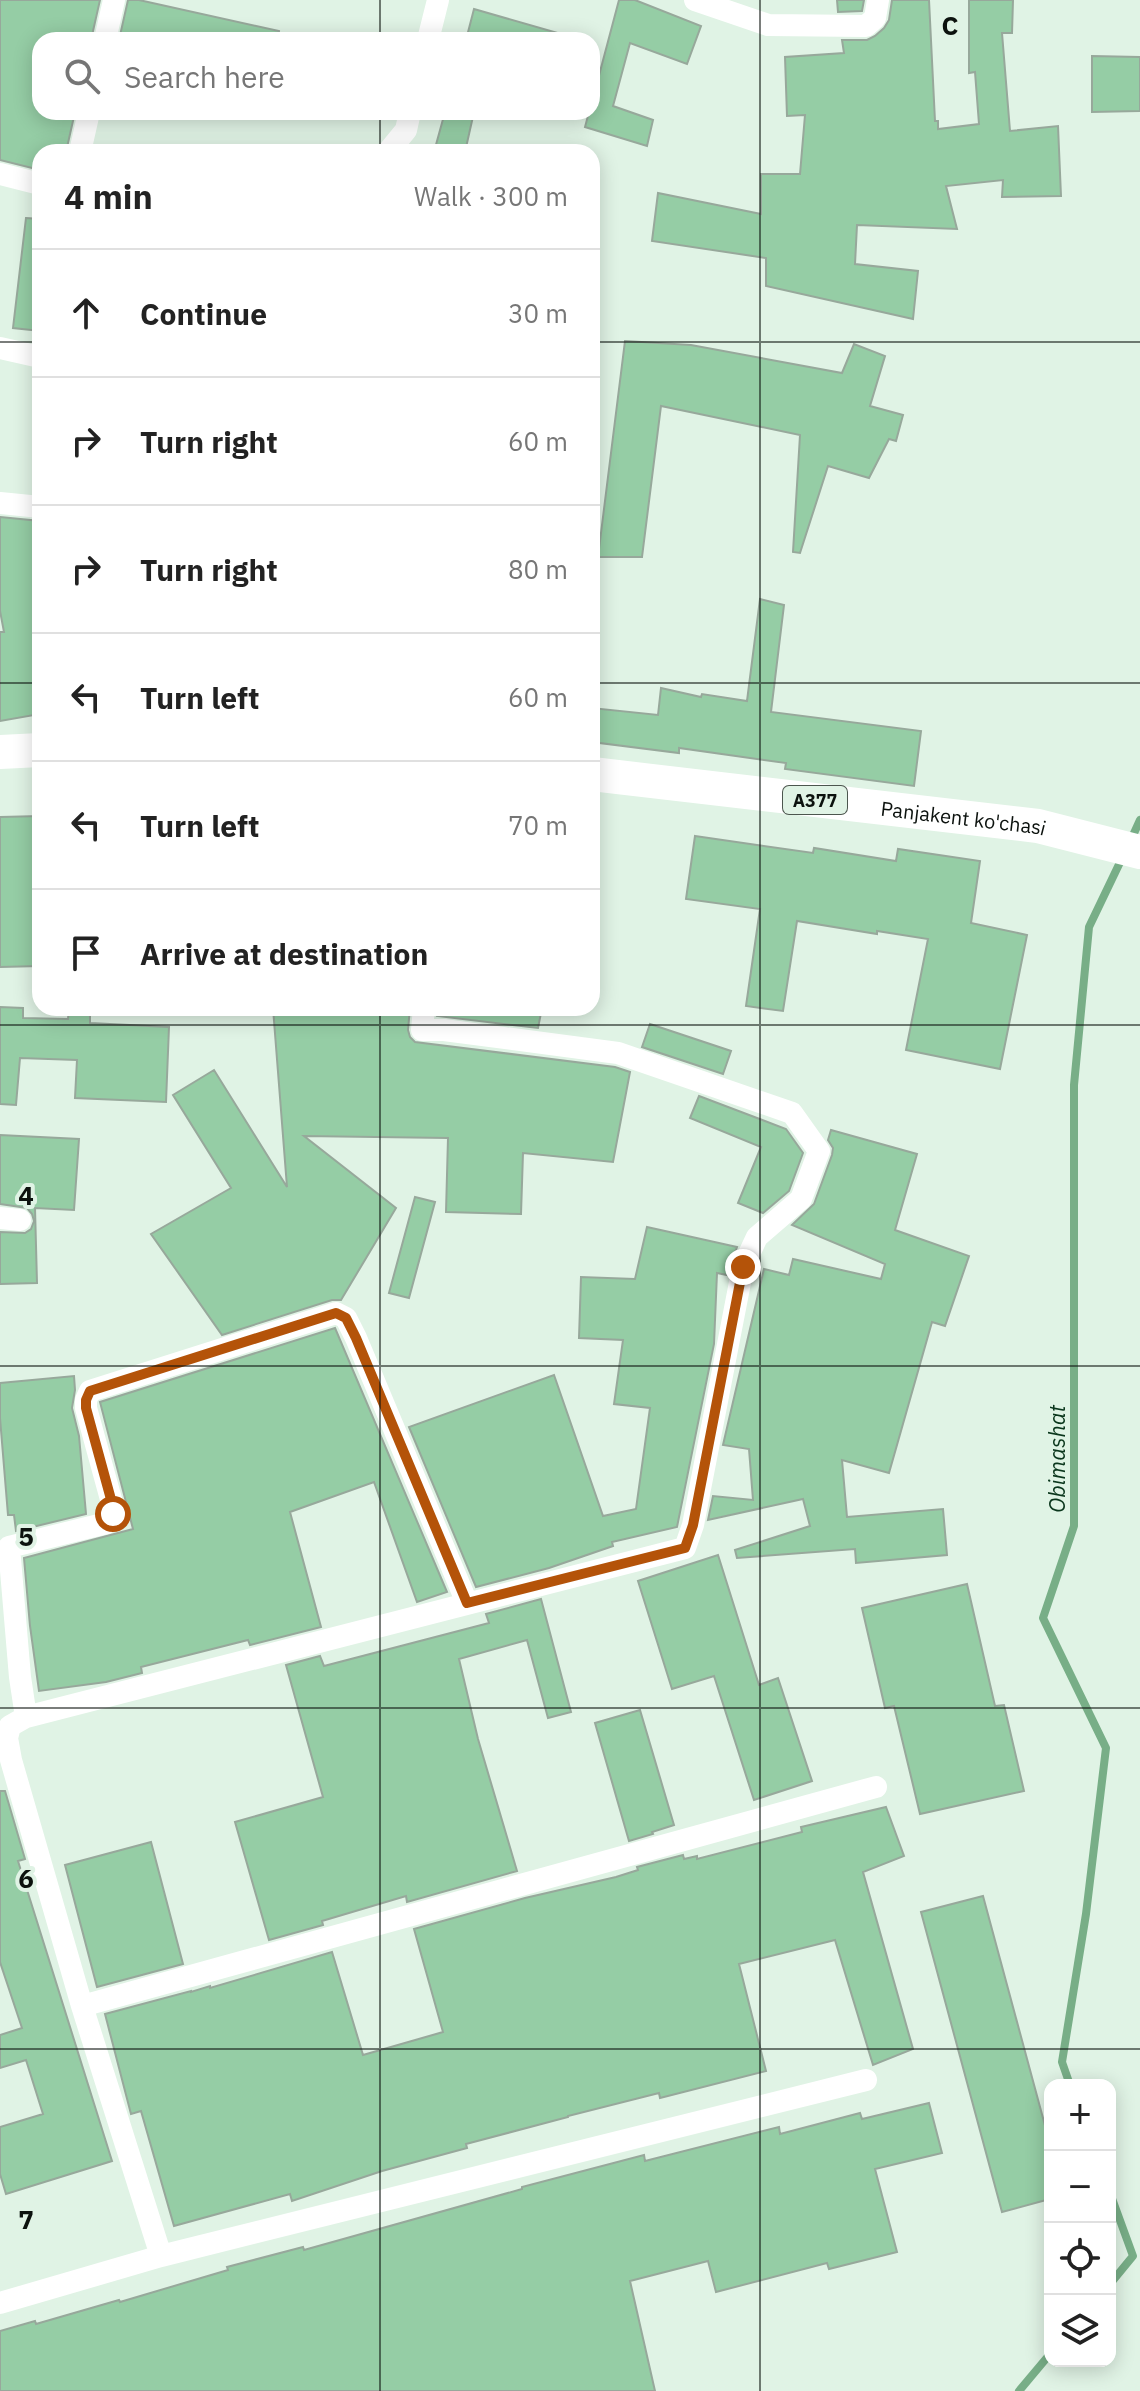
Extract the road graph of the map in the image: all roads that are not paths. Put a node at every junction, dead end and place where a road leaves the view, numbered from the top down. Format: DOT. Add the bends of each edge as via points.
graph roads {
  1 [pos="114,0"];
  2 [pos="438,0"];
  3 [pos="695,0"];
  4 [pos="878,0"];
  5 [pos="107,32"];
  6 [pos="430,32"];
  7 [pos="87,120"];
  8 [pos="408,120"];
  9 [pos="82,144"];
  10 [pos="395,144"];
  11 [pos="0,174"];
  12 [pos="32,182"];
  13 [pos="0,348"];
  14 [pos="32,355"];
  15 [pos="0,503"];
  16 [pos="32,506"];
  17 [pos="32,750"];
  18 [pos="0,752"];
  19 [pos="600,775"];
  20 [pos="1140,852"];
  21 [pos="423,1016"];
  22 [pos="467,1603"];
  23 [pos="26,1717"];
  24 [pos="876,1787"];
  25 [pos="82,2006"];
  26 [pos="866,2080"];
  27 [pos="161,2256"];
  28 [pos="0,2303"];
  1 -- 5 [label="street"];
  2 -- 6 [label="street"];
  3 -- 4 [label="street" via="768,25 831,27 866,26 875,18"];
  7 -- 9 [label="street"];
  8 -- 10 [label="street"];
  11 -- 12 [label="street"];
  13 -- 14 [label="street"];
  15 -- 16 [label="street"];
  17 -- 18 [label="main road"];
  19 -- 20 [label="main road, Panjakent ko'chasi / A377" via="1038,826"];
  21 -- 22 [label="street" via="422,1030 618,1053 792,1113 819,1151 801,1199 757,1237 743,1267 685,1548"];
  22 -- 23 [label="street"];
  22 -- 23 [label="street" via="356,1338 346,1318 336,1313 90,1391 86,1408 112,1519 9,1547"];
  23 -- 25 [label="street" via="10,1726 8,1745"];
  24 -- 25 [label="street"];
  25 -- 27 [label="street"];
  26 -- 27 [label="street"];
  27 -- 28 [label="street"];
}
